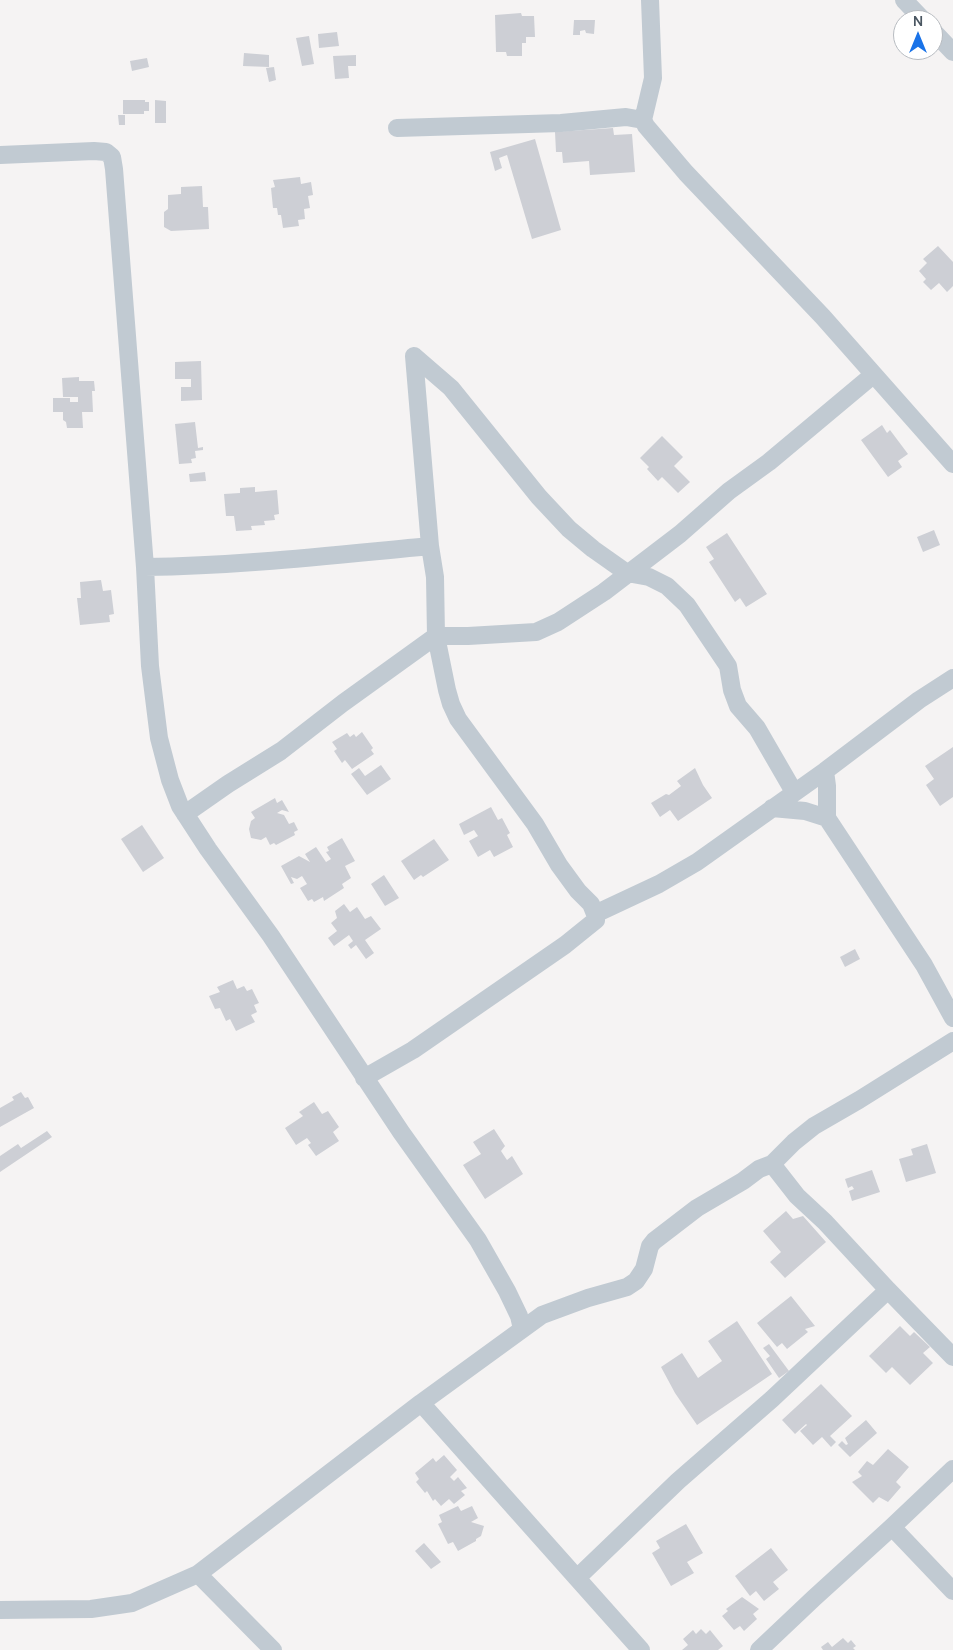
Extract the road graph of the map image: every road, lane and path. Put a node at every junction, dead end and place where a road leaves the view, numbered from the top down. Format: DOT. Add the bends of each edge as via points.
graph roads {
  1 [pos="650,0"];
  2 [pos="904,0"];
  3 [pos="914,10"];
  4 [pos="943,42"];
  5 [pos="953,52"];
  6 [pos="643,120"];
  7 [pos="397,128"];
  8 [pos="0,155"];
  9 [pos="873,375"];
  10 [pos="953,464"];
  11 [pos="430,546"];
  12 [pos="144,567"];
  13 [pos="628,573"];
  14 [pos="436,636"];
  15 [pos="953,678"];
  16 [pos="825,771"];
  17 [pos="794,792"];
  18 [pos="772,808"];
  19 [pos="185,814"];
  20 [pos="827,818"];
  21 [pos="595,914"];
  22 [pos="953,1018"];
  23 [pos="953,1041"];
  24 [pos="364,1078"];
  25 [pos="772,1164"];
  26 [pos="888,1290"];
  27 [pos="522,1330"];
  28 [pos="953,1357"];
  29 [pos="421,1403"];
  30 [pos="953,1469"];
  31 [pos="892,1527"];
  32 [pos="198,1574"];
  33 [pos="578,1578"];
  34 [pos="953,1591"];
  35 [pos="0,1610"];
  36 [pos="273,1650"];
  37 [pos="641,1650"];
  38 [pos="758,1650"];
  1 -- 6 [label="street" via="653,78"];
  2 -- 3 [label="street"];
  4 -- 5 [label="street"];
  6 -- 7 [label="street" via="626,117 561,123"];
  6 -- 9 [label="street" via="651,134 823,317"];
  8 -- 12 [label="street" via="94,151 106,152 112,157"];
  9 -- 10 [label="street"];
  9 -- 13 [label="street"];
  11 -- 12 [label="street" via="291,560"];
  11 -- 13 [label="street" via="414,356 451,388 569,529"];
  11 -- 14 [label="street" via="435,576"];
  12 -- 19 [label="street" via="150,666 159,738 170,780"];
  13 -- 14 [label="street" via="558,622 536,632"];
  13 -- 17 [label="street" via="649,577 667,586 687,606 728,666 738,706 756,728"];
  14 -- 19 [label="street" via="281,751"];
  14 -- 21 [label="street" via="447,690 458,719 535,824 559,865 591,904"];
  15 -- 16 [label="street"];
  16 -- 17 [label="street"];
  16 -- 20 [label="street"];
  17 -- 18 [label="street"];
  18 -- 20 [label="street" via="805,811"];
  18 -- 21 [label="street" via="697,862"];
  19 -- 24 [label="street" via="271,936"];
  20 -- 22 [label="street" via="924,965"];
  21 -- 24 [label="street" via="596,920 565,945 413,1050"];
  23 -- 25 [label="street" via="814,1126"];
  24 -- 27 [label="street" via="478,1240 507,1291"];
  25 -- 26 [label="street" via="797,1196"];
  25 -- 27 [label="street" via="759,1168 697,1208 654,1241 641,1275 627,1287 542,1315"];
  26 -- 28 [label="street"];
  26 -- 33 [label="street" via="772,1399 678,1481"];
  27 -- 29 [label="street"];
  29 -- 32 [label="street"];
  29 -- 33 [label="street"];
  30 -- 31 [label="street"];
  31 -- 34 [label="street"];
  31 -- 38 [label="street"];
  32 -- 35 [label="street" via="132,1603 91,1609"];
  32 -- 36 [label="street"];
  33 -- 37 [label="street"];
}
